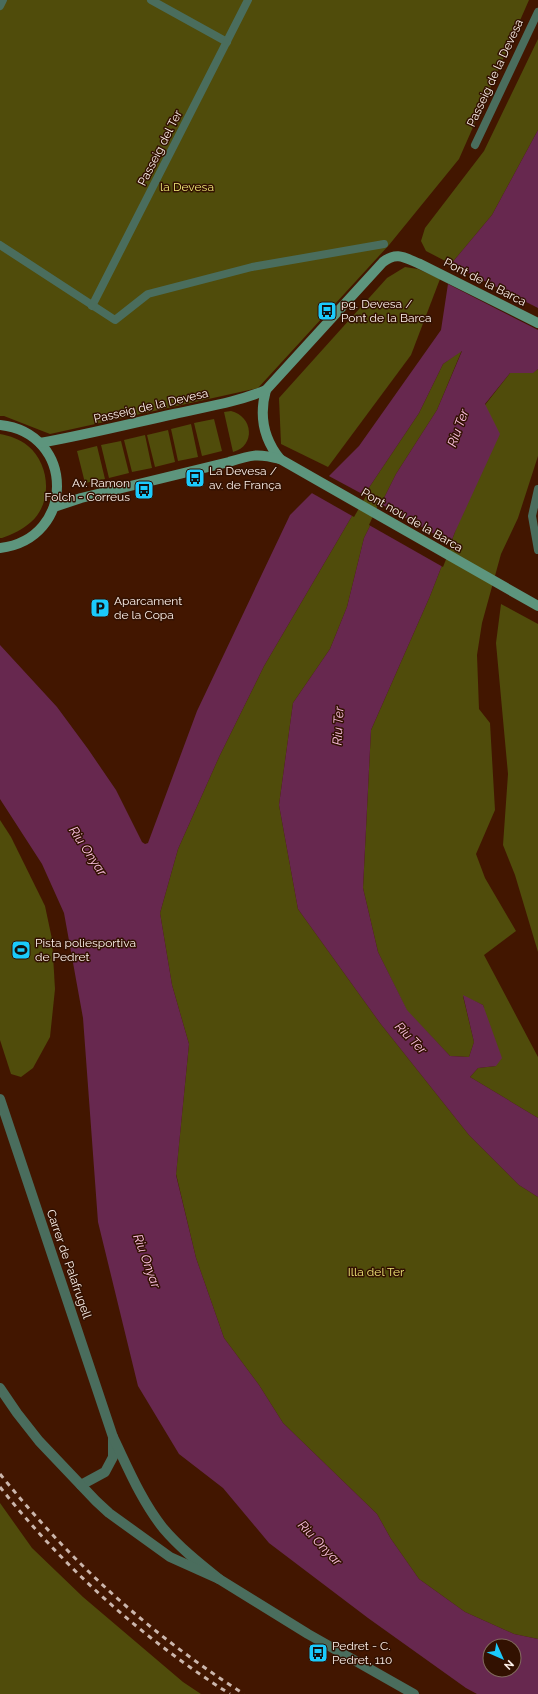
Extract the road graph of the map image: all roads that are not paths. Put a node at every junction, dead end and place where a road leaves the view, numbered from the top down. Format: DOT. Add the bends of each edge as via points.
graph roads {
  1 [pos="3,0"];
  2 [pos="151,0"];
  3 [pos="248,0"];
  4 [pos="0,6"];
  5 [pos="538,12"];
  6 [pos="227,42"];
  7 [pos="475,145"];
  8 [pos="384,244"];
  9 [pos="0,245"];
  10 [pos="396,255"];
  11 [pos="92,306"];
  12 [pos="538,323"];
  13 [pos="266,390"];
  14 [pos="0,425"];
  15 [pos="40,443"];
  16 [pos="280,459"];
  17 [pos="538,488"];
  18 [pos="54,507"];
  19 [pos="0,548"];
  20 [pos="538,550"];
  21 [pos="538,606"];
  22 [pos="0,1099"];
  23 [pos="0,1388"];
  24 [pos="113,1437"];
  25 [pos="81,1485"];
  26 [pos="219,1579"];
  27 [pos="414,1694"];
  1 -- 4 [label="street"];
  2 -- 6 [label="street"];
  3 -- 6 [label="street, Passeig del Ter"];
  5 -- 7 [label="street, Passeig de la Devesa"];
  6 -- 11 [label="street, Passeig del Ter"];
  8 -- 11 [label="street" via="252,267 148,294 115,320"];
  9 -- 11 [label="street"];
  10 -- 12 [label="main road, Pont de la Barca" via="420,264"];
  10 -- 13 [label="main road, Passeig de la Devesa" via="383,262"];
  13 -- 15 [label="main road, Passeig de la Devesa" via="245,397"];
  13 -- 16 [label="main road" via="262,416 266,437"];
  14 -- 15 [label="main road" via="22,430"];
  15 -- 18 [label="main road" via="50,458 56,474 58,490"];
  16 -- 18 [label="main road" via="253,455"];
  16 -- 21 [label="main road, Pont nou de la Barca"];
  17 -- 20 [label="street" via="532,516"];
  18 -- 19 [label="main road" via="46,522 32,536 17,545"];
  22 -- 24 [label="street, Carrer de Palafrugell"];
  23 -- 25 [label="street" via="39,1441"];
  24 -- 25 [label="street, Carrer de Palafrugell" via="113,1457 105,1472"];
  24 -- 26 [label="street, Carrer de Palafrugell" via="134,1483 154,1517 187,1553"];
  25 -- 26 [label="street" via="109,1513 170,1557"];
  26 -- 27 [label="street" via="308,1634"];
}
